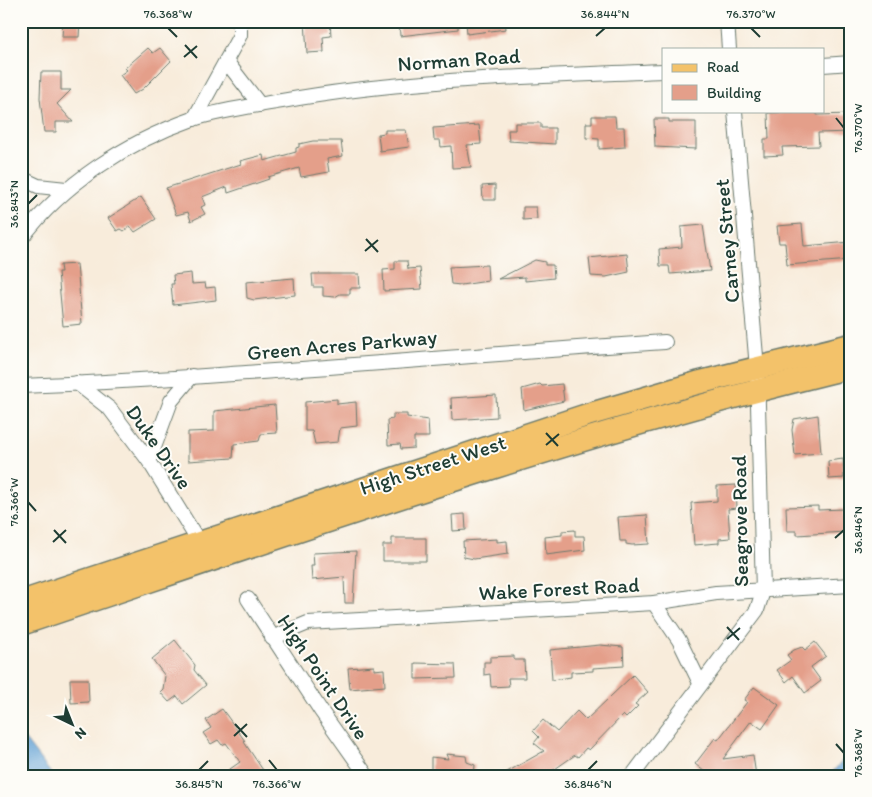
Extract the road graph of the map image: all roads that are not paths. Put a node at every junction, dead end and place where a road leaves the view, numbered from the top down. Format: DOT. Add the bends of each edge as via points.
graph roads {
  1 [pos="240,21"];
  2 [pos="727,21"];
  3 [pos="729,48"];
  4 [pos="226,61"];
  5 [pos="851,63"];
  6 [pos="824,65"];
  7 [pos="662,71"];
  8 [pos="260,105"];
  9 [pos="735,112"];
  10 [pos="194,119"];
  11 [pos="21,178"];
  12 [pos="66,189"];
  13 [pos="21,238"];
  14 [pos="666,342"];
  15 [pos="851,345"];
  16 [pos="851,367"];
  17 [pos="192,376"];
  18 [pos="758,379"];
  19 [pos="77,383"];
  20 [pos="23,384"];
  21 [pos="149,461"];
  22 [pos="199,542"];
  23 [pos="851,584"];
  24 [pos="763,591"];
  25 [pos="248,599"];
  26 [pos="21,602"];
  27 [pos="654,603"];
  28 [pos="21,624"];
  29 [pos="272,638"];
  30 [pos="700,683"];
  31 [pos="367,776"];
  32 [pos="632,776"];
  1 -- 4 [label="street" via="240,35"];
  2 -- 3 [label="street"];
  4 -- 8 [label="street"];
  4 -- 10 [label="street"];
  5 -- 6 [label="street"];
  7 -- 8 [label="street, Norman Road" via="507,76 386,85"];
  8 -- 10 [label="street, Norman Road"];
  9 -- 18 [label="street, Carney Street"];
  10 -- 12 [label="street, Norman Road" via="119,154"];
  11 -- 12 [label="street" via="38,186"];
  12 -- 13 [label="street, Norman Road"];
  14 -- 17 [label="street, Green Acres Parkway"];
  15 -- 18 [label="main road, High Street West"];
  16 -- 18 [label="main road, High Street West"];
  17 -- 19 [label="street, Green Acres Parkway"];
  17 -- 21 [label="street" via="171,401"];
  18 -- 22 [label="main road, High Street West" via="587,415"];
  18 -- 24 [label="street, Seagrove Road"];
  18 -- 28 [label="main road, High Street West"];
  19 -- 20 [label="street, Green Acres Parkway"];
  19 -- 21 [label="street, Duke Drive" via="110,409"];
  21 -- 22 [label="street, Duke Drive"];
  22 -- 26 [label="main road, High Street West"];
  23 -- 24 [label="street, Wake Forest Road"];
  24 -- 27 [label="street, Wake Forest Road" via="716,593"];
  24 -- 30 [label="street, Seagrove Road" via="757,610"];
  25 -- 29 [label="street, High Point Drive"];
  27 -- 29 [label="street, Wake Forest Road" via="308,623"];
  27 -- 30 [label="street" via="679,640"];
  29 -- 31 [label="street, High Point Drive"];
  30 -- 32 [label="street, Seagrove Road"];
}
